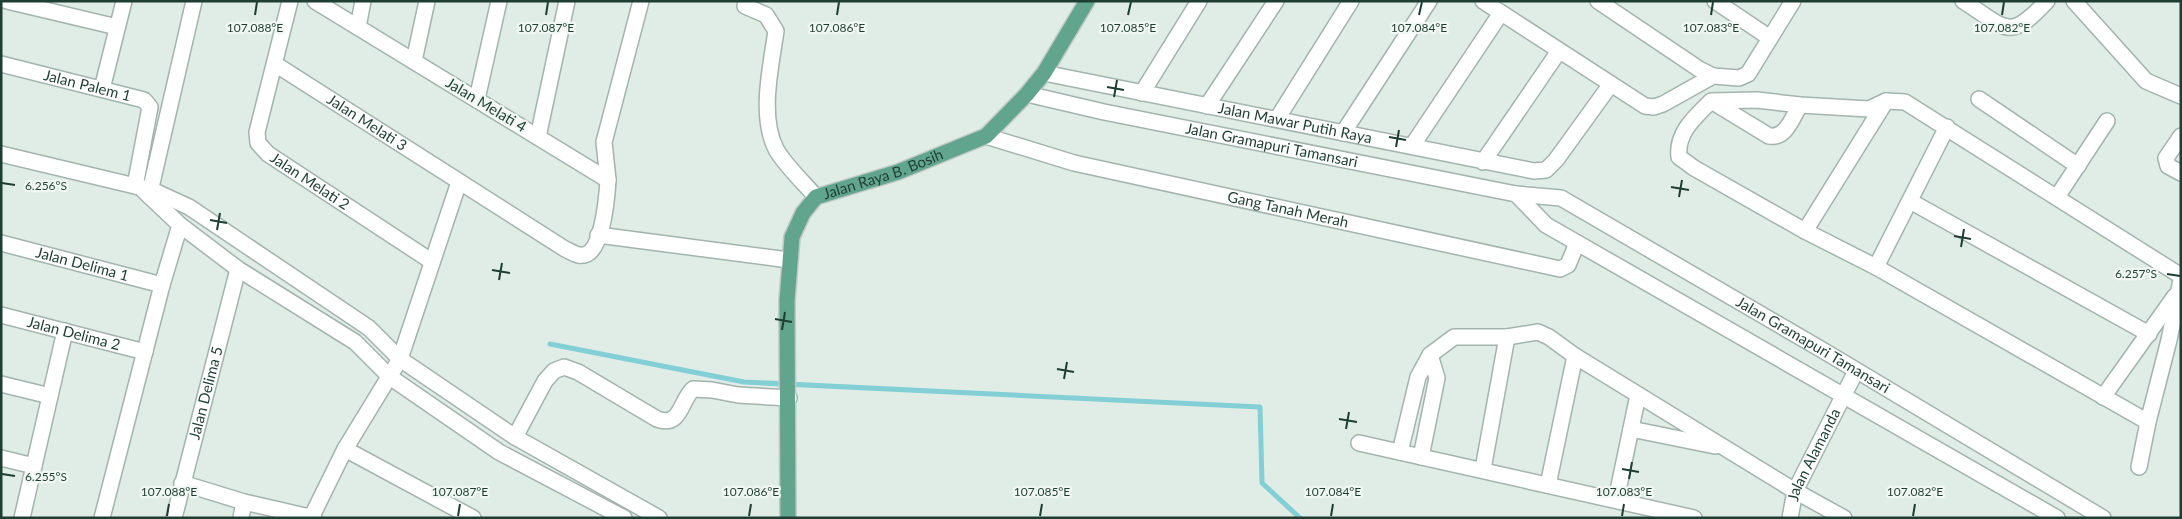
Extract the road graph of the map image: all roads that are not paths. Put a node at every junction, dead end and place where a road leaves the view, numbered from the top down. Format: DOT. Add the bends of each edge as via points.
graph roads {
  1 [pos="7,1"];
  2 [pos="124,1"];
  3 [pos="194,1"];
  4 [pos="290,1"];
  5 [pos="315,1"];
  6 [pos="363,1"];
  7 [pos="427,1"];
  8 [pos="499,1"];
  9 [pos="567,1"];
  10 [pos="641,1"];
  11 [pos="1087,1"];
  12 [pos="1199,1"];
  13 [pos="1276,1"];
  14 [pos="1351,1"];
  15 [pos="1429,1"];
  16 [pos="1598,1"];
  17 [pos="1715,1"];
  18 [pos="1793,1"];
  19 [pos="1963,1"];
  20 [pos="2047,1"];
  21 [pos="2074,1"];
  22 [pos="1492,5"];
  23 [pos="745,6"];
  24 [pos="358,26"];
  25 [pos="117,27"];
  26 [pos="1770,38"];
  27 [pos="1559,50"];
  28 [pos="414,61"];
  29 [pos="1,64"];
  30 [pos="275,64"];
  31 [pos="1044,73"];
  32 [pos="1713,76"];
  33 [pos="1611,84"];
  34 [pos="102,89"];
  35 [pos="1142,93"];
  36 [pos="1027,94"];
  37 [pos="2181,96"];
  38 [pos="476,99"];
  39 [pos="1979,99"];
  40 [pos="1886,100"];
  41 [pos="1711,102"];
  42 [pos="1207,106"];
  43 [pos="1800,106"];
  44 [pos="1278,119"];
  45 [pos="2107,121"];
  46 [pos="1947,127"];
  47 [pos="1343,133"];
  48 [pos="986,136"];
  49 [pos="2181,136"];
  50 [pos="538,137"];
  51 [pos="1412,146"];
  52 [pos="1,154"];
  53 [pos="1483,162"];
  54 [pos="2078,166"];
  55 [pos="2181,173"];
  56 [pos="608,180"];
  57 [pos="459,182"];
  58 [pos="144,190"];
  59 [pos="1516,194"];
  60 [pos="816,197"];
  61 [pos="2057,197"];
  62 [pos="1910,201"];
  63 [pos="180,225"];
  64 [pos="1805,231"];
  65 [pos="598,235"];
  66 [pos="1,243"];
  67 [pos="1577,243"];
  68 [pos="789,260"];
  69 [pos="431,261"];
  70 [pos="1876,267"];
  71 [pos="238,269"];
  72 [pos="2180,283"];
  73 [pos="162,285"];
  74 [pos="1,315"];
  75 [pos="65,331"];
  76 [pos="2150,334"];
  77 [pos="1507,337"];
  78 [pos="145,352"];
  79 [pos="1430,355"];
  80 [pos="1575,356"];
  81 [pos="400,359"];
  82 [pos="1856,371"];
  83 [pos="390,377"];
  84 [pos="1,384"];
  85 [pos="1638,395"];
  86 [pos="1843,395"];
  87 [pos="50,396"];
  88 [pos="789,396"];
  89 [pos="2103,397"];
  90 [pos="2148,422"];
  91 [pos="1631,430"];
  92 [pos="515,437"];
  93 [pos="1359,443"];
  94 [pos="345,449"];
  95 [pos="1727,449"];
  96 [pos="1400,452"];
  97 [pos="1421,457"];
  98 [pos="1,458"];
  99 [pos="34,466"];
  100 [pos="2139,467"];
  101 [pos="1483,469"];
  102 [pos="182,483"];
  103 [pos="1548,485"];
  104 [pos="1795,491"];
  105 [pos="1616,500"];
  106 [pos="244,502"];
  107 [pos="312,517"];
  108 [pos="22,518"];
  109 [pos="102,518"];
  110 [pos="174,518"];
  111 [pos="241,518"];
  112 [pos="473,518"];
  113 [pos="624,518"];
  114 [pos="659,518"];
  115 [pos="788,518"];
  116 [pos="1694,518"];
  117 [pos="1790,518"];
  118 [pos="1844,518"];
  119 [pos="2057,518"];
  120 [pos="2103,518"];
  1 -- 25 [label="street"];
  2 -- 25 [label="street"];
  3 -- 58 [label="street"];
  4 -- 30 [label="street"];
  5 -- 24 [label="street, Jalan Melati 4"];
  6 -- 24 [label="street"];
  7 -- 28 [label="street"];
  8 -- 38 [label="street"];
  9 -- 50 [label="street"];
  10 -- 56 [label="street" via="604,142"];
  11 -- 31 [label="main road, Jalan Raya B. Bosih"];
  12 -- 35 [label="street"];
  13 -- 42 [label="street"];
  14 -- 44 [label="street"];
  15 -- 47 [label="street"];
  16 -- 32 [label="street"];
  17 -- 26 [label="street"];
  18 -- 26 [label="street"];
  19 -- 20 [label="street" via="2007,28 2018,27 2029,20"];
  21 -- 37 [label="street" via="2146,81"];
  22 -- 27 [label="street"];
  22 -- 51 [label="street"];
  23 -- 60 [label="street" via="766,15 776,31 768,82 768,126 776,150"];
  24 -- 28 [label="street, Jalan Melati 4"];
  25 -- 34 [label="street"];
  26 -- 32 [label="street" via="1748,74 1738,78"];
  27 -- 33 [label="street"];
  27 -- 53 [label="street"];
  28 -- 38 [label="street, Jalan Melati 4"];
  29 -- 34 [label="street, Jalan Palem 1"];
  30 -- 57 [label="street, Jalan Melati 3"];
  30 -- 69 [label="street, Jalan Melati 2" via="257,132 258,143 268,154"];
  31 -- 35 [label="street, Jalan Mawar Putih Raya"];
  31 -- 36 [label="main road, Jalan Raya B. Bosih"];
  32 -- 33 [label="street" via="1654,107 1645,106"];
  33 -- 53 [label="street, Jalan Mawar Putih Raya" via="1546,170 1534,171"];
  34 -- 58 [label="street, Jalan Palem 1" via="144,100 150,107"];
  35 -- 42 [label="street, Jalan Mawar Putih Raya"];
  36 -- 48 [label="main road, Jalan Raya B. Bosih"];
  36 -- 59 [label="street, Jalan Gramapuri Tamansari"];
  38 -- 50 [label="street, Jalan Melati 4"];
  39 -- 54 [label="street"];
  40 -- 43 [label="street" via="1869,109"];
  40 -- 46 [label="street" via="1905,102"];
  40 -- 64 [label="street"];
  41 -- 43 [label="street" via="1757,100"];
  41 -- 43 [label="street" via="1776,137 1782,135"];
  41 -- 64 [label="street" via="1681,136 1679,157"];
  42 -- 44 [label="street, Jalan Mawar Putih Raya"];
  44 -- 47 [label="street, Jalan Mawar Putih Raya"];
  45 -- 54 [label="street"];
  46 -- 61 [label="street"];
  46 -- 62 [label="street"];
  47 -- 51 [label="street, Jalan Mawar Putih Raya"];
  48 -- 60 [label="main road, Jalan Raya B. Bosih" via="898,172"];
  48 -- 67 [label="street, Gang Tanah Merah" via="1074,163 1560,269 1568,265"];
  49 -- 55 [label="street" via="2166,158 2168,166"];
  50 -- 56 [label="street, Jalan Melati 4"];
  51 -- 53 [label="street, Jalan Mawar Putih Raya"];
  52 -- 58 [label="street"];
  54 -- 61 [label="street"];
  56 -- 65 [label="street" via="607,203"];
  57 -- 65 [label="street, Jalan Melati 3" via="578,256 587,254 595,246"];
  57 -- 69 [label="street"];
  58 -- 63 [label="street"];
  58 -- 81 [label="street" via="189,207 369,328"];
  59 -- 67 [label="street, Jalan Gramapuri Tamansari" via="1538,219"];
  59 -- 82 [label="street, Jalan Gramapuri Tamansari" via="1561,198"];
  60 -- 68 [label="main road, Jalan Raya B. Bosih" via="803,213 792,237"];
  61 -- 72 [label="street"];
  62 -- 70 [label="street"];
  62 -- 76 [label="street"];
  63 -- 71 [label="street"];
  63 -- 73 [label="street"];
  64 -- 70 [label="street"];
  65 -- 68 [label="street"];
  66 -- 73 [label="street, Jalan Delima 1"];
  67 -- 86 [label="street, Jalan Gramapuri Tamansari"];
  68 -- 88 [label="main road, Jalan Raya B. Bosih" via="786,323"];
  69 -- 81 [label="street"];
  70 -- 89 [label="street"];
  71 -- 83 [label="street" via="355,342"];
  71 -- 102 [label="street, Jalan Delima 5"];
  72 -- 76 [label="street"];
  72 -- 90 [label="street"];
  73 -- 78 [label="street"];
  74 -- 75 [label="street, Jalan Delima 2"];
  75 -- 78 [label="street, Jalan Delima 2"];
  75 -- 87 [label="street"];
  76 -- 89 [label="street"];
  77 -- 79 [label="street" via="1454,337"];
  77 -- 80 [label="street" via="1538,332"];
  77 -- 101 [label="street"];
  78 -- 109 [label="street"];
  79 -- 96 [label="street" via="1418,377"];
  79 -- 97 [label="street" via="1437,378"];
  80 -- 85 [label="street"];
  80 -- 103 [label="street"];
  81 -- 83 [label="street"];
  81 -- 92 [label="street"];
  82 -- 86 [label="street, Jalan Alamanda"];
  82 -- 120 [label="street, Jalan Gramapuri Tamansari"];
  83 -- 94 [label="street"];
  83 -- 113 [label="street" via="499,452"];
  84 -- 87 [label="street"];
  85 -- 91 [label="street"];
  85 -- 95 [label="street"];
  86 -- 104 [label="street, Jalan Alamanda"];
  86 -- 119 [label="street, Jalan Gramapuri Tamansari"];
  87 -- 99 [label="street"];
  88 -- 92 [label="street" via="738,395 693,389 677,415 666,422 657,420 578,372 564,367 554,371 545,381"];
  88 -- 115 [label="main road, Jalan Raya B. Bosih"];
  89 -- 90 [label="street"];
  90 -- 100 [label="street"];
  91 -- 95 [label="street"];
  91 -- 105 [label="street"];
  92 -- 114 [label="street"];
  93 -- 96 [label="street"];
  94 -- 107 [label="street"];
  94 -- 112 [label="street"];
  95 -- 104 [label="street"];
  96 -- 97 [label="street"];
  97 -- 101 [label="street"];
  98 -- 99 [label="street"];
  99 -- 108 [label="street"];
  101 -- 103 [label="street"];
  102 -- 106 [label="street"];
  102 -- 110 [label="street, Jalan Delima 5"];
  103 -- 105 [label="street"];
  104 -- 117 [label="street, Jalan Alamanda"];
  104 -- 118 [label="street"];
  105 -- 116 [label="street"];
  106 -- 107 [label="street"];
  106 -- 111 [label="street"];
}
